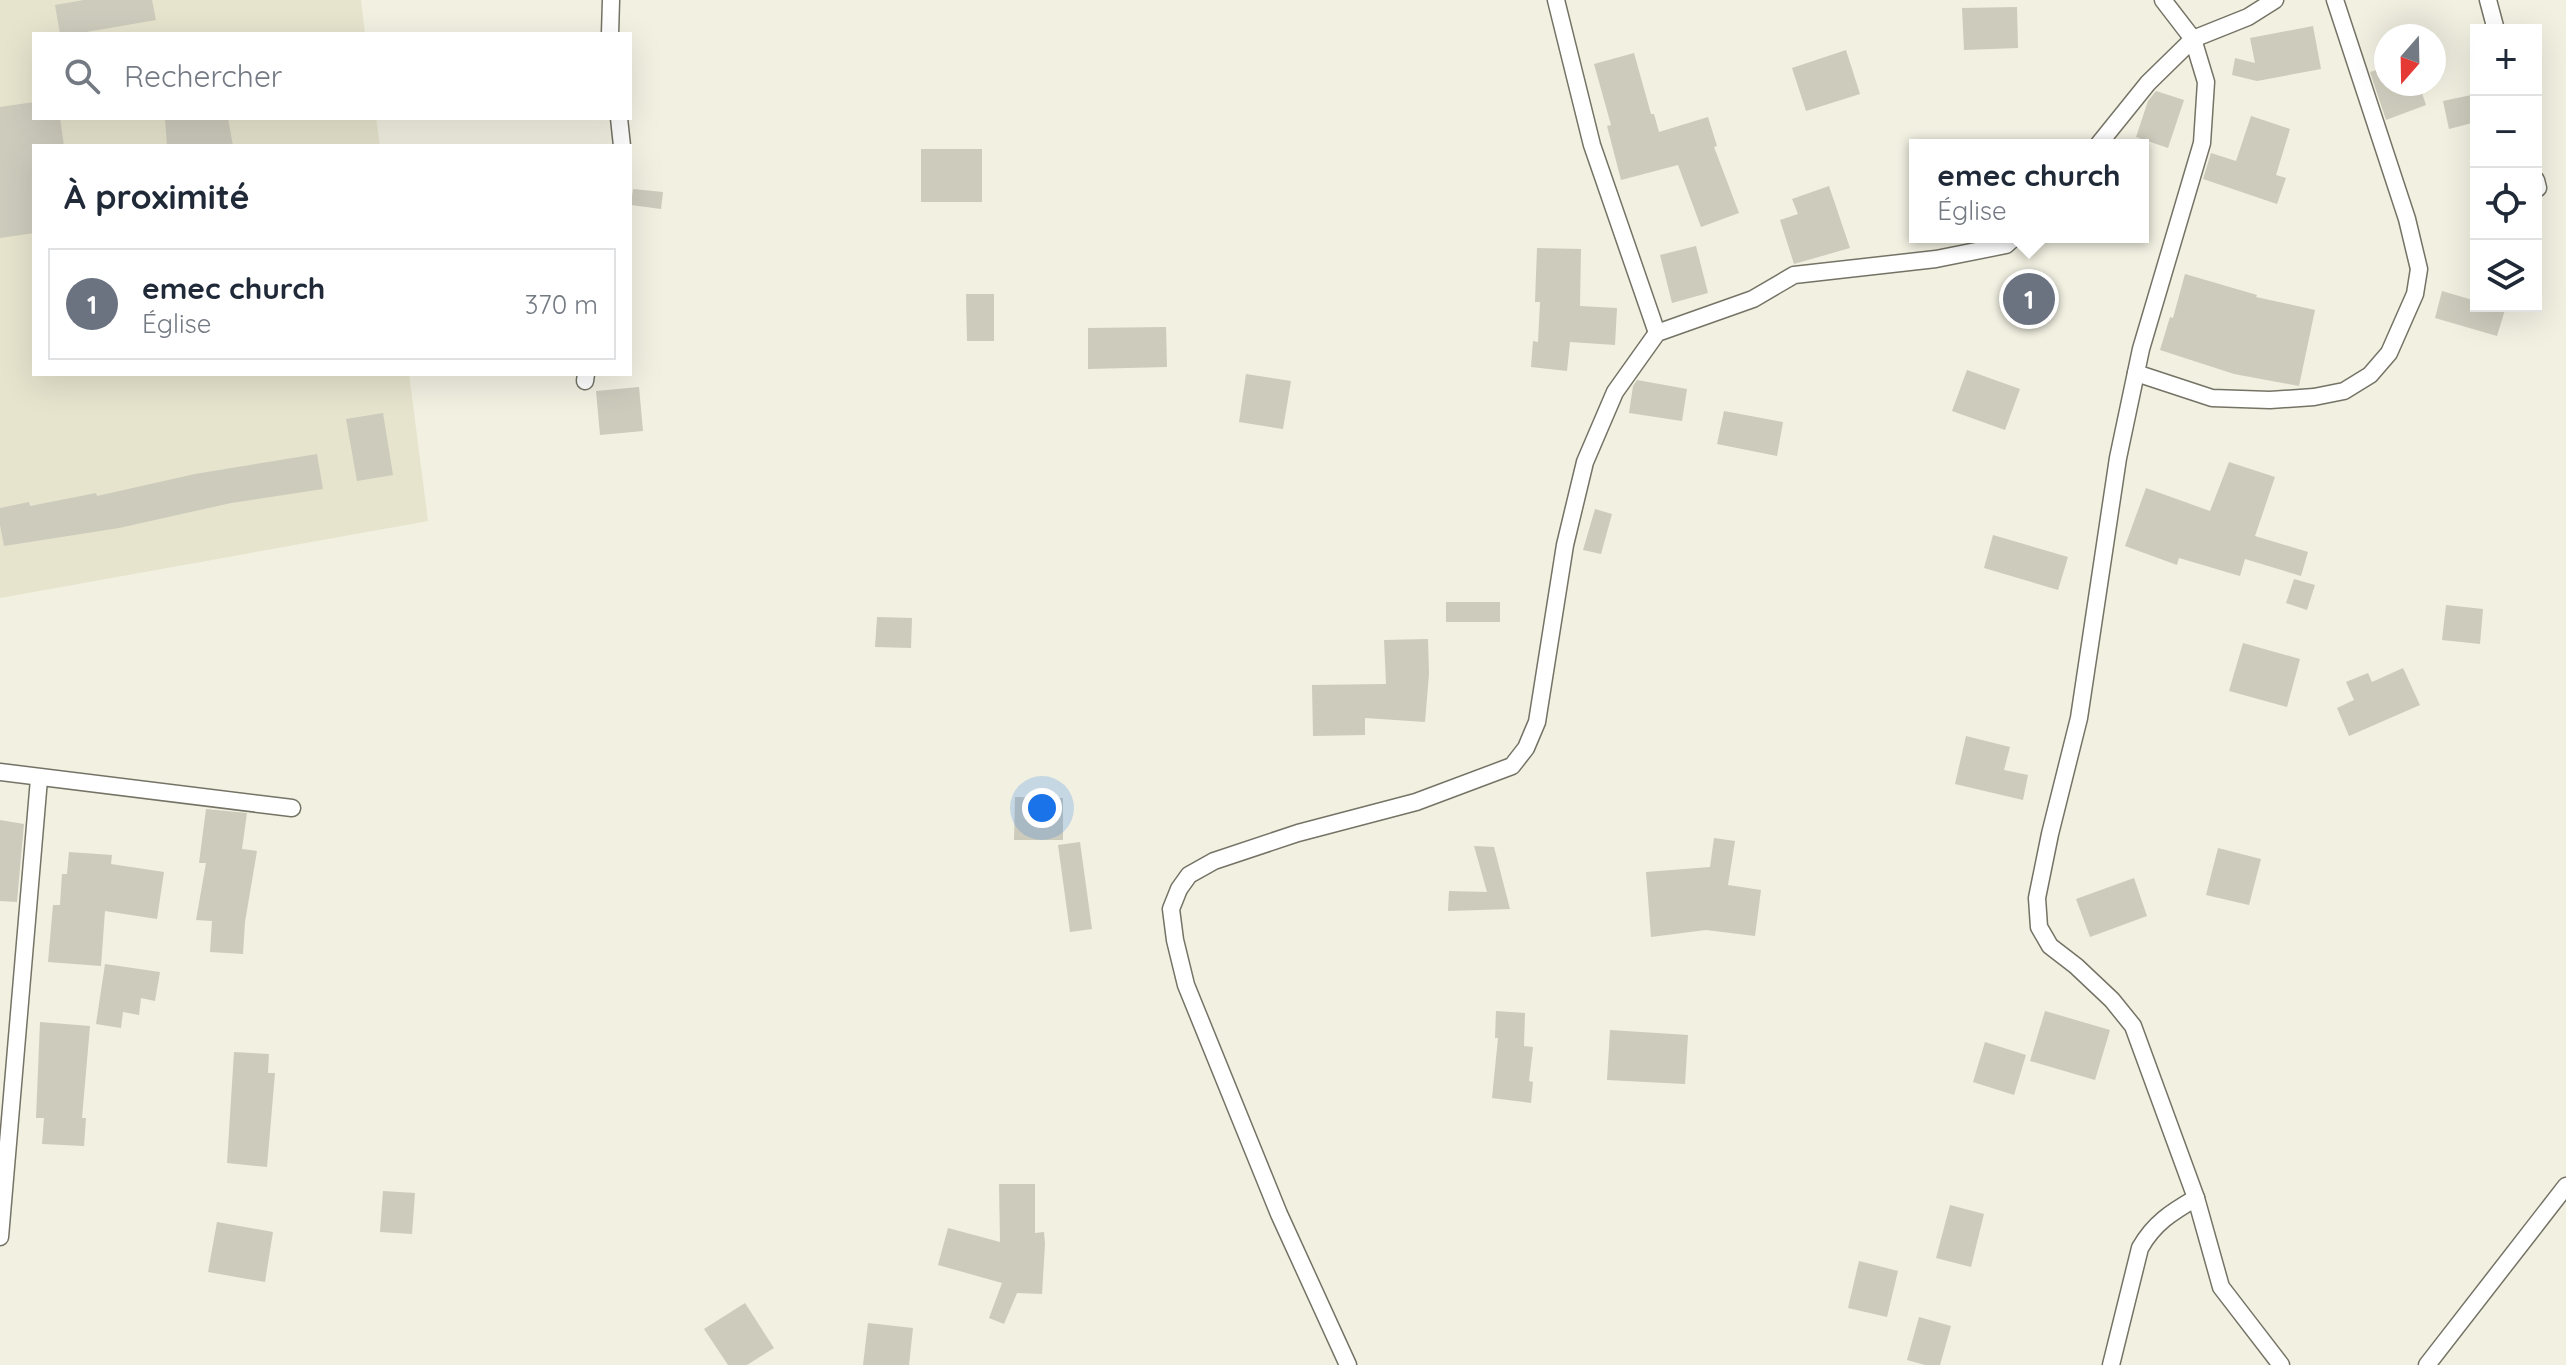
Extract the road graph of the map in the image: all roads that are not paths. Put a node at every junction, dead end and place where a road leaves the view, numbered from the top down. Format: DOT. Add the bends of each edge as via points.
graph roads {
  1 [pos="611,0"];
  2 [pos="1556,0"];
  3 [pos="2163,0"];
  4 [pos="2275,0"];
  5 [pos="2335,0"];
  6 [pos="2488,0"];
  7 [pos="2494,24"];
  8 [pos="610,32"];
  9 [pos="2193,39"];
  10 [pos="619,120"];
  11 [pos="2103,139"];
  12 [pos="622,144"];
  13 [pos="2008,243"];
  14 [pos="1657,333"];
  15 [pos="2136,373"];
  16 [pos="0,772"];
  17 [pos="39,779"];
  18 [pos="292,808"];
  19 [pos="2566,1186"];
  20 [pos="2196,1198"];
  21 [pos="0,1237"];
  22 [pos="1348,1365"];
  23 [pos="2111,1365"];
  24 [pos="2281,1365"];
  25 [pos="2427,1365"];
  1 -- 8 [label="street"];
  2 -- 14 [label="street" via="1592,145"];
  3 -- 9 [label="street"];
  4 -- 9 [label="street"];
  5 -- 15 [label="street" via="2419,269 2415,294 2389,353 2370,375 2344,391 2314,397 2212,398"];
  6 -- 7 [label="street"];
  9 -- 11 [label="street"];
  9 -- 15 [label="street" via="2206,82 2202,143"];
  10 -- 12 [label="street"];
  13 -- 14 [label="street" via="1936,259 1794,275 1753,299"];
  14 -- 22 [label="street" via="1615,392 1585,462 1565,545 1537,722 1512,766 1416,802 1214,861 1189,875 1171,909 1186,985 1279,1214"];
  15 -- 20 [label="street" via="2115,473 2079,718 2037,898 2039,927 2050,946 2133,1026"];
  16 -- 17 [label="street"];
  17 -- 18 [label="street"];
  17 -- 21 [label="street"];
  19 -- 25 [label="street"];
  20 -- 23 [label="street" via="2163,1218 2140,1248"];
  20 -- 24 [label="street" via="2221,1287"];
}
